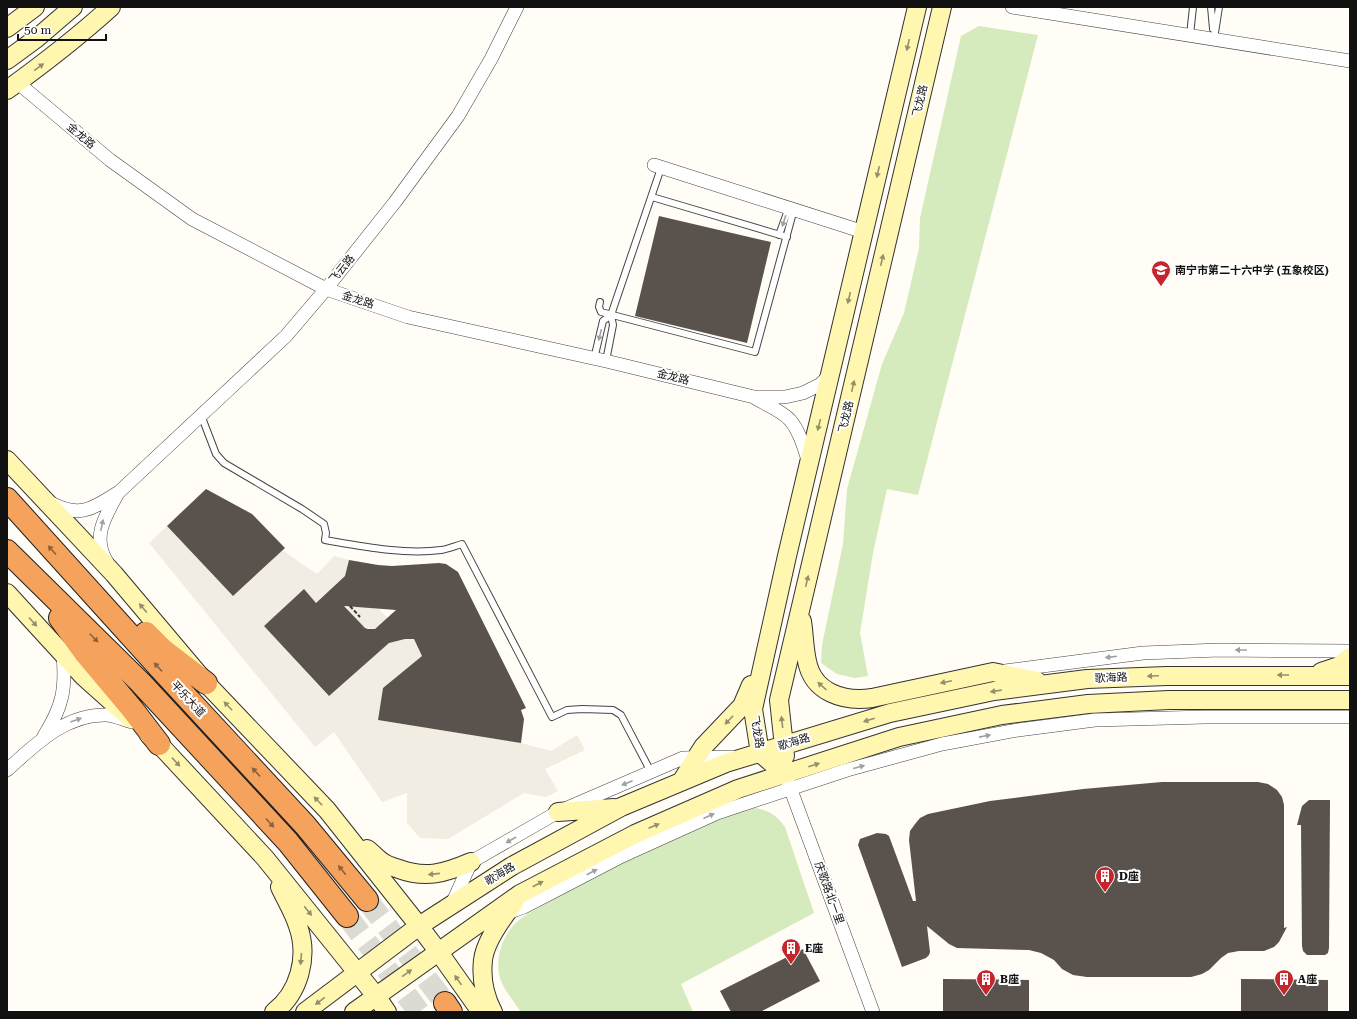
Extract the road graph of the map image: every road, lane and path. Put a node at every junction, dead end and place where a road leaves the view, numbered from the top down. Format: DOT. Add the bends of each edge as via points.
graph roads {
  1 [pos="35,7"];
  2 [pos="73,7"];
  3 [pos="111,7"];
  4 [pos="517,7"];
  5 [pos="917,7"];
  6 [pos="942,7"];
  7 [pos="1012,7"];
  8 [pos="1193,7"];
  9 [pos="1212,7"];
  10 [pos="1219,7"];
  11 [pos="7,28"];
  12 [pos="1190,35"];
  13 [pos="1214,39"];
  14 [pos="7,60"];
  15 [pos="1350,61"];
  16 [pos="12,86"];
  17 [pos="658,167"];
  18 [pos="652,197"];
  19 [pos="792,208"];
  20 [pos="864,232"];
  21 [pos="780,235"];
  22 [pos="787,237"];
  23 [pos="326,289"];
  24 [pos="600,302"];
  25 [pos="611,315"];
  26 [pos="600,360"];
  27 [pos="832,372"];
  28 [pos="754,397"];
  29 [pos="201,415"];
  30 [pos="7,460"];
  31 [pos="810,463"];
  32 [pos="119,492"];
  33 [pos="7,499"];
  34 [pos="44,499"];
  35 [pos="7,551"];
  36 [pos="24,569"];
  37 [pos="74,574"];
  38 [pos="114,574"];
  39 [pos="7,593"];
  40 [pos="350,606"];
  41 [pos="801,607"];
  42 [pos="360,617"];
  43 [pos="766,649"];
  44 [pos="1350,650"];
  45 [pos="63,654"];
  46 [pos="1350,657"];
  47 [pos="993,672"];
  48 [pos="1313,675"];
  49 [pos="1350,676"];
  50 [pos="206,683"];
  51 [pos="1053,684"];
  52 [pos="1312,700"];
  53 [pos="1350,700"];
  54 [pos="1350,713"];
  55 [pos="1350,718"];
  56 [pos="135,723"];
  57 [pos="42,739"];
  58 [pos="159,744"];
  59 [pos="785,745"];
  60 [pos="752,755"];
  61 [pos="696,758"];
  62 [pos="7,770"];
  63 [pos="651,772"];
  64 [pos="681,782"];
  65 [pos="788,782"];
  66 [pos="621,807"];
  67 [pos="558,812"];
  68 [pos="336,821"];
  69 [pos="266,858"];
  70 [pos="471,862"];
  71 [pos="520,894"];
  72 [pos="367,900"];
  73 [pos="452,904"];
  74 [pos="506,913"];
  75 [pos="347,916"];
  76 [pos="480,922"];
  77 [pos="419,926"];
  78 [pos="438,951"];
  79 [pos="358,973"];
  80 [pos="376,996"];
  81 [pos="274,1012"];
  82 [pos="305,1012"];
  83 [pos="354,1012"];
  84 [pos="387,1012"];
  85 [pos="481,1012"];
  86 [pos="493,1012"];
  87 [pos="873,1012"];
  1 -- 11 [label="main road"];
  2 -- 14 [label="main road"];
  16 -- 3 [label="main road, one-way" via="51,58"];
  4 -- 23 [label="street, 飞云路" via="458,116 396,202"];
  5 -- 20 [label="main road, 飞龙路, one-way"];
  41 -- 6 [label="main road, 飞龙路, one-way"];
  7 -- 12 [label="street"];
  8 -- 12 [label="lane"];
  9 -- 13 [label="lane"];
  10 -- 13 [label="lane"];
  12 -- 13 [label="street"];
  13 -- 15 [label="street"];
  16 -- 23 [label="street, 金龙路" via="192,219"];
  17 -- 18 [label="lane"];
  17 -- 19 [label="street"];
  18 -- 21 [label="lane"];
  18 -- 25 [label="lane"];
  19 -- 20 [label="street"];
  19 -- 21 [label="lane, one-way"];
  19 -- 22 [label="lane"];
  20 -- 27 [label="main road, 飞龙路, one-way"];
  21 -- 22 [label="lane"];
  22 -- 25 [label="lane" via="755,352"];
  23 -- 26 [label="street, 金龙路" via="408,317"];
  23 -- 29 [label="street, 飞云路" via="286,336"];
  24 -- 25 [label="lane" via="601,312"];
  25 -- 26 [label="lane" via="613,325"];
  25 -- 26 [label="lane, one-way" via="604,321"];
  26 -- 28 [label="street, 金龙路"];
  27 -- 28 [label="street, 金龙路" via="821,384 803,393 785,397"];
  27 -- 31 [label="main road, 飞龙路, one-way"];
  28 -- 31 [label="street, 金龙路" via="789,419 800,437"];
  29 -- 32 [label="street, 飞云路"];
  29 -- 63 [label="lane" via="216,454 224,463 324,524 324,540 372,548 420,551 442,550 462,544 552,717 567,710 582,708 613,710 621,715"];
  30 -- 34 [label="main road"];
  31 -- 43 [label="main road, 飞龙路"];
  32 -- 34 [label="street, 飞云路" via="92,509 76,511 63,509"];
  38 -- 32 [label="street, 飞云路, one-way" via="102,554 100,540 102,520"];
  37 -- 33 [label="highway, 平乐大道, one-way"];
  34 -- 38 [label="main road"];
  35 -- 36 [label="highway"];
  36 -- 58 [label="highway" via="86,654 134,710"];
  36 -- 75 [label="highway, one-way" via="151,694 288,842"];
  37 -- 50 [label="highway" via="121,608 163,650"];
  72 -- 37 [label="highway, 平乐大道, one-way" via="306,825"];
  50 -- 38 [label="main road, one-way"];
  39 -- 45 [label="main road, one-way"];
  40 -- 42 [label="path"];
  47 -- 41 [label="main road, one-way" via="872,698 843,698 823,689 814,679 807,662"];
  59 -- 41 [label="main road, 飞龙路, one-way" via="779,700"];
  43 -- 60 [label="main road, 飞龙路" via="753,708"];
  43 -- 61 [label="main road, one-way" via="742,706 703,747"];
  44 -- 47 [label="street, one-way" via="1219,650 1143,654"];
  45 -- 56 [label="main road" via="83,676"];
  45 -- 57 [label="street" via="64,687 60,707 55,720"];
  46 -- 48 [label="main road" via="1339,666"];
  47 -- 51 [label="main road"];
  48 -- 49 [label="main road, 歌海路"];
  48 -- 51 [label="main road, 歌海路, one-way" via="1167,676 1087,679"];
  68 -- 50 [label="main road, one-way"];
  51 -- 59 [label="main road, 歌海路, one-way" via="994,691 890,713"];
  52 -- 53 [label="main road"];
  52 -- 54 [label="main road"];
  65 -- 52 [label="main road, one-way" via="899,737 1002,715 1117,702"];
  65 -- 55 [label="street, one-way" via="847,770 942,744 1018,730 1102,720 1205,717"];
  57 -- 56 [label="street, one-way" via="77,719 97,715 108,715"];
  56 -- 58 [label="main road"];
  57 -- 62 [label="street"];
  58 -- 69 [label="main road, one-way"];
  59 -- 60 [label="main road, 歌海路"];
  59 -- 65 [label="main road, 飞龙路"];
  60 -- 61 [label="street"];
  60 -- 64 [label="main road, 歌海路"];
  60 -- 65 [label="main road, 飞龙路"];
  61 -- 63 [label="street" via="683,758"];
  61 -- 64 [label="main road"];
  63 -- 67 [label="street, one-way"];
  64 -- 66 [label="main road, 歌海路"];
  71 -- 65 [label="main road, one-way" via="635,834 738,789"];
  74 -- 65 [label="street, one-way" via="524,907 622,856"];
  65 -- 87 [label="street, 庆歌路北一里"];
  66 -- 67 [label="main road"];
  66 -- 73 [label="main road, 歌海路" via="512,866"];
  67 -- 70 [label="street, one-way"];
  70 -- 68 [label="main road, one-way" via="438,874 421,875 405,871 384,863"];
  68 -- 77 [label="main road"];
  69 -- 79 [label="main road, one-way"];
  69 -- 81 [label="main road, one-way" via="298,926 302,945 302,963 297,983 288,999"];
  70 -- 73 [label="street"];
  71 -- 74 [label="main road"];
  71 -- 76 [label="main road"];
  73 -- 77 [label="main road, 歌海路"];
  74 -- 76 [label="street"];
  74 -- 86 [label="main road" via="490,941 483,960 484,982"];
  76 -- 78 [label="main road"];
  77 -- 78 [label="main road"];
  77 -- 79 [label="main road, 歌海路"];
  80 -- 78 [label="main road, one-way"];
  85 -- 78 [label="main road, one-way"];
  79 -- 80 [label="main road"];
  79 -- 82 [label="main road, 歌海路, one-way"];
  80 -- 83 [label="main road"];
  80 -- 84 [label="main road"];
}
